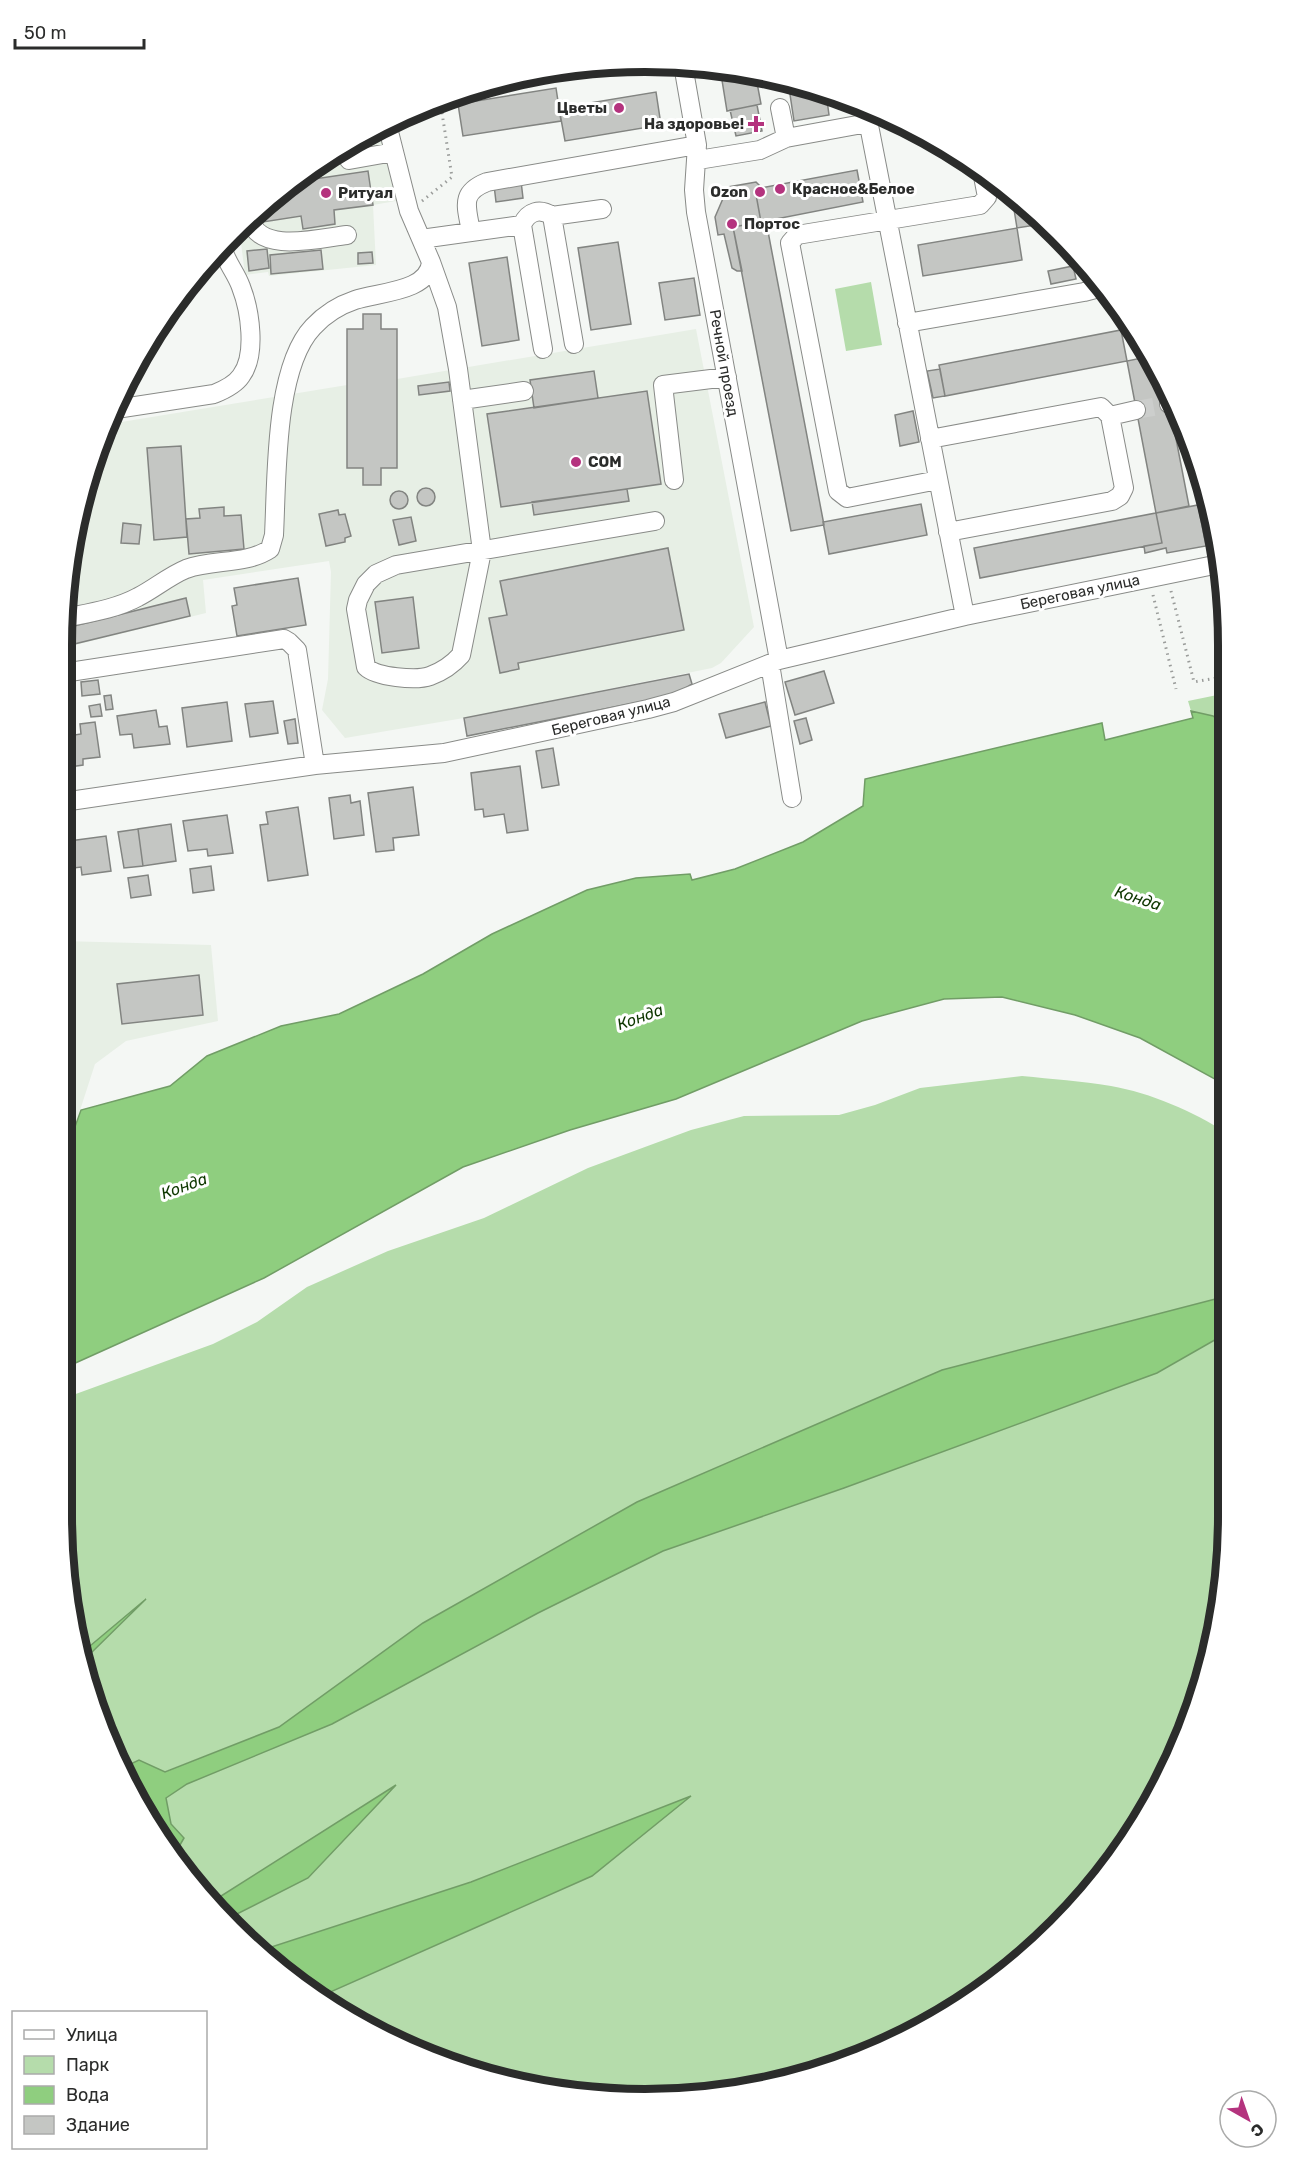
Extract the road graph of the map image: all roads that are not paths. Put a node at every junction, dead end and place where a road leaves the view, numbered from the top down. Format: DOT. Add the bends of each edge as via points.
graph roads {
  1 [pos="684,73"];
  2 [pos="780,108"];
  3 [pos="862,115"];
  4 [pos="868,118"];
  5 [pos="389,133"];
  6 [pos="786,138"];
  7 [pos="394,152"];
  8 [pos="697,153"];
  9 [pos="349,160"];
  10 [pos="984,183"];
  11 [pos="602,209"];
  12 [pos="552,216"];
  13 [pos="887,220"];
  14 [pos="522,225"];
  15 [pos="253,227"];
  16 [pos="471,232"];
  17 [pos="347,235"];
  18 [pos="421,239"];
  19 [pos="226,255"];
  20 [pos="431,262"];
  21 [pos="1094,289"];
  22 [pos="907,323"];
  23 [pos="574,344"];
  24 [pos="543,350"];
  25 [pos="727,377"];
  26 [pos="524,391"];
  27 [pos="462,400"];
  28 [pos="124,408"];
  29 [pos="1136,410"];
  30 [pos="1110,416"];
  31 [pos="930,439"];
  32 [pos="674,480"];
  33 [pos="938,480"];
  34 [pos="655,521"];
  35 [pos="948,532"];
  36 [pos="483,551"];
  37 [pos="1212,565"];
  38 [pos="73,616"];
  39 [pos="965,616"];
  40 [pos="775,662"];
  41 [pos="72,672"];
  42 [pos="315,765"];
  43 [pos="792,798"];
  44 [pos="72,801"];
  1 -- 8 [label="street, Речной проезд"];
  2 -- 6 [label="street"];
  3 -- 6 [label="street"];
  4 -- 13 [label="street"];
  5 -- 7 [label="street"];
  6 -- 8 [label="street" via="760,150"];
  7 -- 9 [label="street"];
  7 -- 18 [label="street" via="409,211"];
  8 -- 16 [label="street" via="487,182 469,193"];
  8 -- 25 [label="street, Речной проезд" via="696,212"];
  10 -- 13 [label="street" via="987,197 980,205"];
  11 -- 12 [label="street"];
  12 -- 14 [label="street" via="537,212"];
  12 -- 23 [label="street"];
  13 -- 22 [label="street"];
  13 -- 33 [label="street" via="797,235 790,243 837,491 847,498"];
  14 -- 16 [label="street"];
  14 -- 24 [label="street"];
  15 -- 17 [label="street" via="258,235 282,242"];
  16 -- 18 [label="street"];
  18 -- 20 [label="street"];
  19 -- 28 [label="street" via="244,295 251,334 247,364 241,376 230,387 214,394"];
  20 -- 27 [label="street" via="447,307"];
  20 -- 38 [label="street" via="427,276 415,285 354,300 331,311 312,327 297,351 281,422 270,549 260,556 184,570 121,605"];
  21 -- 22 [label="street"];
  22 -- 31 [label="street"];
  25 -- 32 [label="street" via="663,385"];
  25 -- 40 [label="street, Речной проезд"];
  26 -- 27 [label="street"];
  27 -- 36 [label="street"];
  29 -- 30 [label="street"];
  30 -- 31 [label="street" via="1101,407"];
  30 -- 35 [label="street" via="1124,488 1120,496 1112,501"];
  31 -- 33 [label="street"];
  33 -- 35 [label="street"];
  34 -- 36 [label="street"];
  35 -- 39 [label="street"];
  36 -- 36 [label="street" via="461,655 453,663 419,678 379,675 366,667 356,609 366,584 386,568"];
  37 -- 39 [label="street, Береговая улица"];
  39 -- 40 [label="street, Береговая улица"];
  40 -- 42 [label="street, Береговая улица" via="648,710 444,753"];
  40 -- 43 [label="street, Речной проезд"];
  41 -- 42 [label="street" via="284,639 297,650"];
  42 -- 44 [label="street, Береговая улица"];
}
